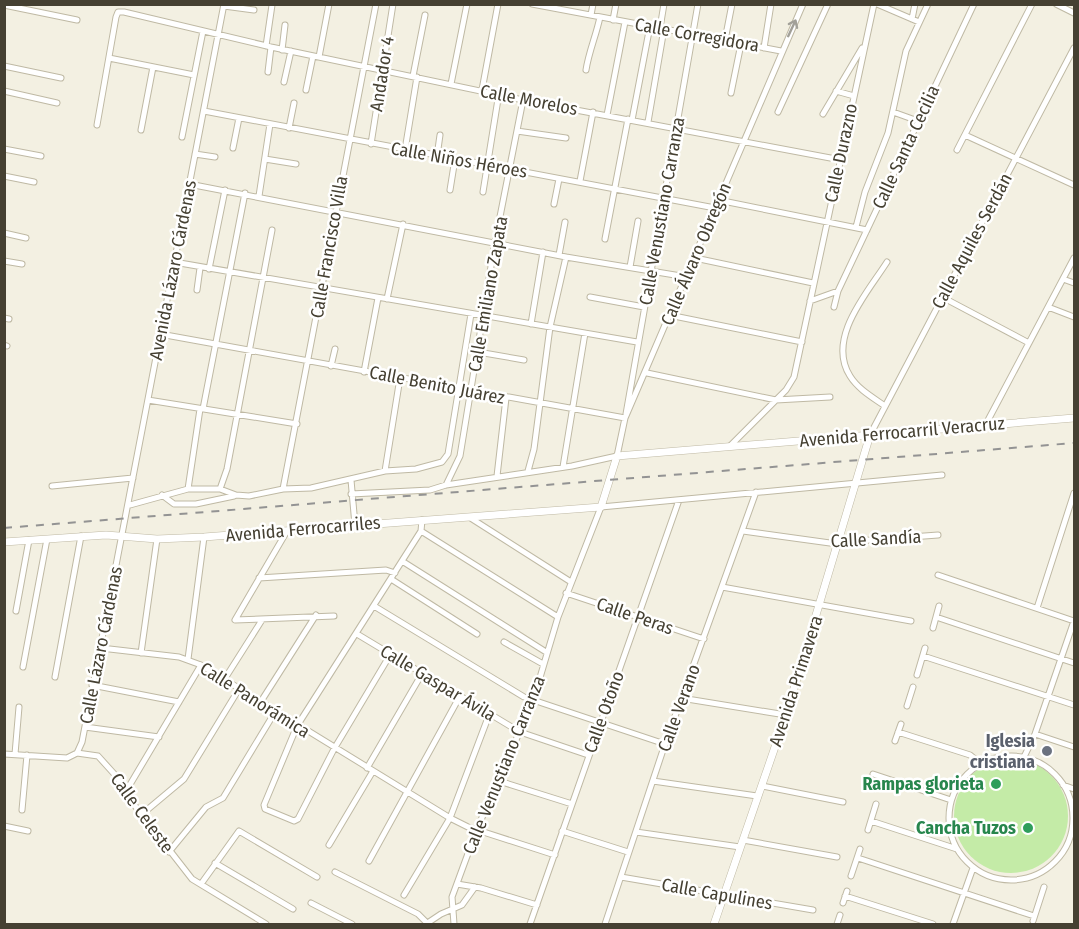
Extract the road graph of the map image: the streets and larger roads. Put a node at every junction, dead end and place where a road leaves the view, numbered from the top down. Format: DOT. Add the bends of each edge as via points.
graph roads {
  1 [pos="273,4"];
  2 [pos="329,4"];
  3 [pos="376,4"];
  4 [pos="393,4"];
  5 [pos="467,4"];
  6 [pos="498,4"];
  7 [pos="532,4"];
  8 [pos="593,4"];
  9 [pos="616,4"];
  10 [pos="664,4"];
  11 [pos="698,4"];
  12 [pos="732,4"];
  13 [pos="771,4"];
  14 [pos="803,4"];
  15 [pos="828,4"];
  16 [pos="875,4"];
  17 [pos="915,4"];
  18 [pos="928,4"];
  19 [pos="974,4"];
  20 [pos="1032,4"];
  21 [pos="1056,4"];
  22 [pos="4,5"];
  23 [pos="224,5"];
  24 [pos="544,6"];
  25 [pos="568,8"];
  26 [pos="254,10"];
  27 [pos="1074,13"];
  28 [pos="425,15"];
  29 [pos="591,15"];
  30 [pos="600,17"];
  31 [pos="912,19"];
  32 [pos="77,20"];
  33 [pos="614,20"];
  34 [pos="625,22"];
  35 [pos="920,22"];
  36 [pos="285,25"];
  37 [pos="650,26"];
  38 [pos="662,28"];
  39 [pos="203,31"];
  40 [pos="693,34"];
  41 [pos="218,35"];
  42 [pos="725,40"];
  43 [pos="741,44"];
  44 [pos="864,45"];
  45 [pos="268,47"];
  46 [pos="764,48"];
  47 [pos="1074,48"];
  48 [pos="282,50"];
  49 [pos="291,51"];
  50 [pos="781,51"];
  51 [pos="316,56"];
  52 [pos="109,58"];
  53 [pos="362,65"];
  54 [pos="4,66"];
  55 [pos="153,67"];
  56 [pos="382,69"];
  57 [pos="586,70"];
  58 [pos="267,72"];
  59 [pos="194,75"];
  60 [pos="415,77"];
  61 [pos="61,78"];
  62 [pos="285,82"];
  63 [pos="451,84"];
  64 [pos="306,90"];
  65 [pos="482,90"];
  66 [pos="4,91"];
  67 [pos="836,91"];
  68 [pos="499,93"];
  69 [pos="731,93"];
  70 [pos="854,96"];
  71 [pos="523,100"];
  72 [pos="57,103"];
  73 [pos="294,103"];
  74 [pos="204,111"];
  75 [pos="592,112"];
  76 [pos="778,112"];
  77 [pos="892,112"];
  78 [pos="823,114"];
  79 [pos="607,115"];
  80 [pos="239,118"];
  81 [pos="630,119"];
  82 [pos="918,121"];
  83 [pos="648,123"];
  84 [pos="270,124"];
  85 [pos="97,125"];
  86 [pos="289,128"];
  87 [pos="677,128"];
  88 [pos="141,130"];
  89 [pos="517,131"];
  90 [pos="440,135"];
  91 [pos="965,135"];
  92 [pos="182,137"];
  93 [pos="566,138"];
  94 [pos="349,139"];
  95 [pos="744,141"];
  96 [pos="371,144"];
  97 [pos="233,148"];
  98 [pos="4,149"];
  99 [pos="405,150"];
  100 [pos="957,150"];
  101 [pos="195,154"];
  102 [pos="41,156"];
  103 [pos="437,156"];
  104 [pos="215,157"];
  105 [pos="265,159"];
  106 [pos="455,159"];
  107 [pos="841,160"];
  108 [pos="1015,160"];
  109 [pos="296,164"];
  110 [pos="487,165"];
  111 [pos="510,169"];
  112 [pos="4,176"];
  113 [pos="558,179"];
  114 [pos="580,181"];
  115 [pos="34,182"];
  116 [pos="189,183"];
  117 [pos="1074,185"];
  118 [pos="614,188"];
  119 [pos="225,190"];
  120 [pos="450,190"];
  121 [pos="483,192"];
  122 [pos="245,194"];
  123 [pos="259,196"];
  124 [pos="663,198"];
  125 [pos="718,200"];
  126 [pos="554,204"];
  127 [pos="715,208"];
  128 [pos="336,211"];
  129 [pos="638,221"];
  130 [pos="826,221"];
  131 [pos="565,222"];
  132 [pos="402,224"];
  133 [pos="856,227"];
  134 [pos="273,230"];
  135 [pos="867,230"];
  136 [pos="4,234"];
  137 [pos="26,238"];
  138 [pos="605,239"];
  139 [pos="495,242"];
  140 [pos="543,252"];
  141 [pos="562,256"];
  142 [pos="694,258"];
  143 [pos="1074,258"];
  144 [pos="4,261"];
  145 [pos="174,262"];
  146 [pos="887,262"];
  147 [pos="22,264"];
  148 [pos="630,267"];
  149 [pos="200,268"];
  150 [pos="209,269"];
  151 [pos="652,270"];
  152 [pos="229,273"];
  153 [pos="687,277"];
  154 [pos="264,279"];
  155 [pos="1063,279"];
  156 [pos="813,283"];
  157 [pos="1074,283"];
  158 [pos="322,289"];
  159 [pos="197,290"];
  160 [pos="838,291"];
  161 [pos="590,297"];
  162 [pos="942,297"];
  163 [pos="378,298"];
  164 [pos="387,299"];
  165 [pos="810,302"];
  166 [pos="644,307"];
  167 [pos="834,307"];
  168 [pos="1048,307"];
  169 [pos="471,314"];
  170 [pos="669,315"];
  171 [pos="484,316"];
  172 [pos="1074,317"];
  173 [pos="531,324"];
  174 [pos="550,327"];
  175 [pos="585,333"];
  176 [pos="160,334"];
  177 [pos="637,342"];
  178 [pos="802,342"];
  179 [pos="1029,343"];
  180 [pos="216,344"];
  181 [pos="334,349"];
  182 [pos="250,350"];
  183 [pos="478,352"];
  184 [pos="524,360"];
  185 [pos="308,362"];
  186 [pos="331,366"];
  187 [pos="364,372"];
  188 [pos="646,373"];
  189 [pos="400,378"];
  190 [pos="458,389"];
  191 [pos="471,392"];
  192 [pos="830,397"];
  193 [pos="506,398"];
  194 [pos="148,400"];
  195 [pos="776,400"];
  196 [pos="539,404"];
  197 [pos="885,406"];
  198 [pos="201,409"];
  199 [pos="574,411"];
  200 [pos="237,415"];
  201 [pos="625,418"];
  202 [pos="1074,418"];
  203 [pos="297,424"];
  204 [pos="986,424"];
  205 [pos="870,435"];
  206 [pos="730,446"];
  207 [pos="616,456"];
  208 [pos="563,467"];
  209 [pos="385,471"];
  210 [pos="528,471"];
  211 [pos="942,475"];
  212 [pos="497,476"];
  213 [pos="134,478"];
  214 [pos="351,480"];
  215 [pos="857,483"];
  216 [pos="446,485"];
  217 [pos="52,486"];
  218 [pos="188,489"];
  219 [pos="220,489"];
  220 [pos="283,489"];
  221 [pos="756,492"];
  222 [pos="1074,493"];
  223 [pos="351,494"];
  224 [pos="162,495"];
  225 [pos="236,495"];
  226 [pos="679,500"];
  227 [pos="130,505"];
  228 [pos="601,507"];
  229 [pos="468,516"];
  230 [pos="422,520"];
  231 [pos="355,525"];
  232 [pos="287,531"];
  233 [pos="421,531"];
  234 [pos="743,531"];
  235 [pos="123,535"];
  236 [pos="938,535"];
  237 [pos="81,536"];
  238 [pos="204,537"];
  239 [pos="158,538"];
  240 [pos="47,539"];
  241 [pos="29,540"];
  242 [pos="4,542"];
  243 [pos="840,542"];
  244 [pos="402,561"];
  245 [pos="395,573"];
  246 [pos="938,575"];
  247 [pos="259,578"];
  248 [pos="391,579"];
  249 [pos="571,582"];
  250 [pos="722,587"];
  251 [pos="566,593"];
  252 [pos="374,606"];
  253 [pos="939,606"];
  254 [pos="820,607"];
  255 [pos="1037,608"];
  256 [pos="16,611"];
  257 [pos="316,615"];
  258 [pos="334,616"];
  259 [pos="639,616"];
  260 [pos="558,617"];
  261 [pos="936,617"];
  262 [pos="262,620"];
  263 [pos="911,621"];
  264 [pos="1074,621"];
  265 [pos="933,628"];
  266 [pos="357,634"];
  267 [pos="477,634"];
  268 [pos="704,639"];
  269 [pos="504,642"];
  270 [pos="101,648"];
  271 [pos="925,648"];
  272 [pos="546,652"];
  273 [pos="141,653"];
  274 [pos="390,655"];
  275 [pos="923,656"];
  276 [pos="1061,658"];
  277 [pos="188,659"];
  278 [pos="1074,663"];
  279 [pos="543,664"];
  280 [pos="201,665"];
  281 [pos="23,667"];
  282 [pos="423,672"];
  283 [pos="916,675"];
  284 [pos="55,677"];
  285 [pos="225,680"];
  286 [pos="92,685"];
  287 [pos="913,687"];
  288 [pos="239,689"];
  289 [pos="460,696"];
  290 [pos="1048,696"];
  291 [pos="681,698"];
  292 [pos="533,701"];
  293 [pos="179,702"];
  294 [pos="260,703"];
  295 [pos="1074,705"];
  296 [pos="907,706"];
  297 [pos="19,707"];
  298 [pos="275,712"];
  299 [pos="489,715"];
  300 [pos="786,715"];
  301 [pos="600,722"];
  302 [pos="901,724"];
  303 [pos="297,726"];
  304 [pos="85,727"];
  305 [pos="520,732"];
  306 [pos="898,732"];
  307 [pos="1035,734"];
  308 [pos="159,737"];
  309 [pos="895,741"];
  310 [pos="665,744"];
  311 [pos="1074,747"];
  312 [pos="334,749"];
  313 [pos="77,753"];
  314 [pos="4,754"];
  315 [pos="15,754"];
  316 [pos="27,755"];
  317 [pos="588,755"];
  318 [pos="1024,757"];
  319 [pos="981,764"];
  320 [pos="370,770"];
  321 [pos="873,774"];
  322 [pos="499,781"];
  323 [pos="653,781"];
  324 [pos="1063,785"];
  325 [pos="762,786"];
  326 [pos="1074,789"];
  327 [pos="409,793"];
  328 [pos="125,794"];
  329 [pos="757,796"];
  330 [pos="951,800"];
  331 [pos="843,802"];
  332 [pos="572,804"];
  333 [pos="876,804"];
  334 [pos="22,810"];
  335 [pos="141,815"];
  336 [pos="450,818"];
  337 [pos="871,821"];
  338 [pos="4,826"];
  339 [pos="477,829"];
  340 [pos="868,830"];
  341 [pos="28,831"];
  342 [pos="562,831"];
  343 [pos="636,832"];
  344 [pos="1072,838"];
  345 [pos="741,844"];
  346 [pos="329,845"];
  347 [pos="860,849"];
  348 [pos="957,849"];
  349 [pos="169,852"];
  350 [pos="628,852"];
  351 [pos="555,855"];
  352 [pos="837,857"];
  353 [pos="858,858"];
  354 [pos="369,861"];
  355 [pos="215,863"];
  356 [pos="973,868"];
  357 [pos="335,872"];
  358 [pos="851,876"];
  359 [pos="621,877"];
  360 [pos="317,878"];
  361 [pos="201,884"];
  362 [pos="457,884"];
  363 [pos="475,887"];
  364 [pos="1044,887"];
  365 [pos="963,893"];
  366 [pos="404,895"];
  367 [pos="723,895"];
  368 [pos="311,903"];
  369 [pos="843,903"];
  370 [pos="537,905"];
  371 [pos="453,908"];
  372 [pos="293,909"];
  373 [pos="813,910"];
  374 [pos="840,915"];
  375 [pos="266,924"];
  376 [pos="352,924"];
  377 [pos="427,924"];
  378 [pos="454,924"];
  379 [pos="530,924"];
  380 [pos="605,924"];
  381 [pos="714,924"];
  382 [pos="837,924"];
  383 [pos="933,924"];
  384 [pos="953,924"];
  1 -- 45 [label="street"];
  2 -- 51 [label="street"];
  3 -- 53 [label="street, Calle Francisco Villa"];
  4 -- 56 [label="street, Andador 4"];
  5 -- 63 [label="street"];
  6 -- 65 [label="street"];
  7 -- 24 [label="street, Calle Corregidora"];
  8 -- 29 [label="street"];
  9 -- 33 [label="street, Calle Corregidora"];
  10 -- 38 [label="street"];
  11 -- 40 [label="street, Calle Venustiano Carranza"];
  12 -- 42 [label="street"];
  13 -- 46 [label="street"];
  50 -- 14 [label="street, Calle Álvaro Obregón, one-way"];
  15 -- 76 [label="street"];
  16 -- 31 [label="street"];
  16 -- 44 [label="street, Calle Durazno"];
  17 -- 31 [label="street"];
  18 -- 35 [label="street"];
  19 -- 82 [label="street, Calle Santa Cecilia"];
  20 -- 91 [label="street"];
  21 -- 27 [label="street"];
  22 -- 32 [label="street"];
  23 -- 26 [label="street"];
  23 -- 41 [label="street, Avenida Lázaro Cárdenas"];
  24 -- 25 [label="street, Calle Corregidora"];
  25 -- 29 [label="street, Calle Corregidora"];
  28 -- 60 [label="street"];
  29 -- 30 [label="street, Calle Corregidora"];
  30 -- 33 [label="street, Calle Corregidora"];
  30 -- 57 [label="street"];
  31 -- 35 [label="street"];
  33 -- 34 [label="street, Calle Corregidora"];
  34 -- 37 [label="street, Calle Corregidora"];
  34 -- 79 [label="street"];
  35 -- 77 [label="street" via="906,51"];
  36 -- 48 [label="street"];
  37 -- 38 [label="street, Calle Corregidora"];
  37 -- 81 [label="street"];
  38 -- 40 [label="street, Calle Corregidora"];
  38 -- 83 [label="street"];
  39 -- 41 [label="street, Calle Morelos"];
  39 -- 52 [label="street, Calle Morelos" via="118,12"];
  39 -- 59 [label="street"];
  40 -- 42 [label="street, Calle Corregidora"];
  40 -- 87 [label="street, Calle Venustiano Carranza"];
  41 -- 45 [label="street, Calle Morelos"];
  41 -- 74 [label="street, Avenida Lázaro Cárdenas"];
  42 -- 43 [label="street, Calle Corregidora"];
  43 -- 46 [label="street, Calle Corregidora"];
  43 -- 69 [label="street"];
  44 -- 67 [label="street"];
  44 -- 70 [label="street, Calle Durazno"];
  45 -- 48 [label="street, Calle Morelos"];
  45 -- 58 [label="street"];
  46 -- 50 [label="street, Calle Corregidora"];
  47 -- 108 [label="street, Calle Aquiles Serdán"];
  48 -- 49 [label="street, Calle Morelos"];
  49 -- 51 [label="street, Calle Morelos"];
  49 -- 62 [label="street"];
  50 -- 95 [label="street, Calle Álvaro Obregón"];
  51 -- 53 [label="street, Calle Morelos"];
  51 -- 64 [label="street"];
  52 -- 55 [label="street"];
  52 -- 85 [label="street"];
  53 -- 56 [label="street, Calle Morelos"];
  53 -- 94 [label="street, Calle Francisco Villa"];
  54 -- 61 [label="street"];
  55 -- 59 [label="street"];
  55 -- 88 [label="street"];
  56 -- 60 [label="street, Calle Morelos"];
  56 -- 96 [label="street, Andador 4"];
  59 -- 92 [label="street"];
  60 -- 63 [label="street, Calle Morelos"];
  60 -- 99 [label="street"];
  63 -- 65 [label="street, Calle Morelos"];
  65 -- 68 [label="street, Calle Morelos"];
  66 -- 72 [label="street"];
  67 -- 70 [label="street"];
  67 -- 78 [label="street"];
  68 -- 71 [label="street, Calle Morelos"];
  68 -- 110 [label="street"];
  70 -- 107 [label="street, Calle Durazno"];
  71 -- 75 [label="street, Calle Morelos"];
  71 -- 89 [label="street, Calle Emiliano Zapata"];
  73 -- 86 [label="street"];
  74 -- 80 [label="street, Calle Niños Héroes"];
  74 -- 101 [label="street, Avenida Lázaro Cárdenas"];
  75 -- 79 [label="street, Calle Morelos"];
  75 -- 114 [label="street"];
  77 -- 82 [label="street"];
  77 -- 133 [label="street"];
  79 -- 81 [label="street, Calle Morelos"];
  80 -- 84 [label="street, Calle Niños Héroes"];
  80 -- 97 [label="street"];
  81 -- 83 [label="street, Calle Morelos"];
  81 -- 118 [label="street"];
  82 -- 135 [label="street, Calle Santa Cecilia"];
  83 -- 87 [label="street, Calle Morelos"];
  84 -- 86 [label="street, Calle Niños Héroes"];
  84 -- 105 [label="street"];
  86 -- 94 [label="street, Calle Niños Héroes"];
  87 -- 95 [label="street, Calle Morelos"];
  87 -- 124 [label="street, Calle Venustiano Carranza"];
  89 -- 93 [label="street"];
  89 -- 111 [label="street, Calle Emiliano Zapata"];
  90 -- 103 [label="street"];
  91 -- 100 [label="street"];
  91 -- 108 [label="street"];
  94 -- 96 [label="street, Calle Niños Héroes"];
  94 -- 128 [label="street, Calle Francisco Villa"];
  95 -- 107 [label="street, Calle Morelos"];
  95 -- 125 [label="street, Calle Álvaro Obregón"];
  96 -- 99 [label="street, Calle Niños Héroes"];
  98 -- 102 [label="street"];
  99 -- 103 [label="street, Calle Niños Héroes"];
  101 -- 104 [label="street"];
  101 -- 116 [label="street, Avenida Lázaro Cárdenas"];
  103 -- 106 [label="street, Calle Niños Héroes"];
  105 -- 109 [label="street"];
  105 -- 123 [label="street"];
  106 -- 110 [label="street, Calle Niños Héroes"];
  106 -- 120 [label="street"];
  107 -- 130 [label="street, Calle Durazno"];
  108 -- 117 [label="street"];
  108 -- 162 [label="street, Calle Aquiles Serdán"];
  110 -- 111 [label="street, Calle Niños Héroes"];
  110 -- 121 [label="street"];
  111 -- 113 [label="street, Calle Niños Héroes"];
  111 -- 139 [label="street, Calle Emiliano Zapata"];
  112 -- 115 [label="street"];
  113 -- 114 [label="street, Calle Niños Héroes"];
  113 -- 126 [label="street"];
  114 -- 118 [label="street, Calle Niños Héroes"];
  116 -- 119 [label="street"];
  116 -- 145 [label="street, Avenida Lázaro Cárdenas"];
  118 -- 124 [label="street, Calle Niños Héroes"];
  118 -- 138 [label="street"];
  119 -- 122 [label="street"];
  119 -- 150 [label="street"];
  122 -- 123 [label="street"];
  122 -- 152 [label="street"];
  123 -- 128 [label="street"];
  124 -- 127 [label="street, Calle Niños Héroes"];
  124 -- 151 [label="street, Calle Venustiano Carranza"];
  125 -- 127 [label="street, Calle Álvaro Obregón"];
  125 -- 130 [label="street"];
  127 -- 142 [label="street, Calle Álvaro Obregón"];
  128 -- 132 [label="street"];
  128 -- 158 [label="street, Calle Francisco Villa"];
  129 -- 148 [label="street"];
  130 -- 133 [label="street"];
  130 -- 156 [label="street, Calle Durazno"];
  131 -- 141 [label="street"];
  132 -- 139 [label="street"];
  132 -- 164 [label="street"];
  133 -- 135 [label="street"];
  134 -- 154 [label="street"];
  135 -- 160 [label="street, Calle Santa Cecilia"];
  136 -- 137 [label="street"];
  139 -- 140 [label="street"];
  139 -- 171 [label="street, Calle Emiliano Zapata"];
  140 -- 141 [label="street"];
  140 -- 173 [label="street"];
  141 -- 148 [label="street"];
  141 -- 174 [label="street"];
  142 -- 153 [label="street, Calle Álvaro Obregón"];
  142 -- 156 [label="street"];
  143 -- 155 [label="street"];
  144 -- 147 [label="street"];
  145 -- 149 [label="street"];
  145 -- 176 [label="street, Avenida Lázaro Cárdenas"];
  146 -- 197 [label="street" via="842,344 849,375"];
  148 -- 151 [label="street"];
  149 -- 150 [label="street"];
  149 -- 159 [label="street"];
  150 -- 152 [label="street"];
  151 -- 153 [label="street"];
  151 -- 166 [label="street, Calle Venustiano Carranza"];
  152 -- 154 [label="street"];
  152 -- 180 [label="street"];
  153 -- 170 [label="street, Calle Álvaro Obregón"];
  154 -- 158 [label="street"];
  154 -- 182 [label="street"];
  155 -- 157 [label="street"];
  155 -- 168 [label="street"];
  156 -- 165 [label="street, Calle Durazno"];
  158 -- 163 [label="street"];
  158 -- 185 [label="street, Calle Francisco Villa"];
  160 -- 165 [label="street"];
  160 -- 167 [label="street, Calle Santa Cecilia"];
  161 -- 166 [label="street"];
  162 -- 179 [label="street"];
  162 -- 197 [label="street, Calle Aquiles Serdán"];
  163 -- 164 [label="street"];
  163 -- 187 [label="street"];
  164 -- 169 [label="street"];
  165 -- 178 [label="street, Calle Durazno"];
  166 -- 177 [label="street, Calle Venustiano Carranza"];
  168 -- 172 [label="street"];
  168 -- 179 [label="street"];
  169 -- 171 [label="street"];
  169 -- 190 [label="street"];
  170 -- 178 [label="street"];
  170 -- 188 [label="street, Calle Álvaro Obregón"];
  171 -- 173 [label="street"];
  171 -- 183 [label="street, Calle Emiliano Zapata"];
  173 -- 174 [label="street"];
  174 -- 175 [label="street"];
  174 -- 196 [label="street"];
  175 -- 177 [label="street"];
  175 -- 199 [label="street"];
  176 -- 180 [label="street, Calle Benito Juárez"];
  176 -- 194 [label="street, Avenida Lázaro Cárdenas"];
  177 -- 201 [label="street, Calle Venustiano Carranza"];
  178 -- 195 [label="street, Calle Durazno" via="794,377"];
  179 -- 204 [label="street"];
  180 -- 182 [label="street, Calle Benito Juárez"];
  180 -- 198 [label="street"];
  181 -- 186 [label="street"];
  182 -- 185 [label="street, Calle Benito Juárez"];
  182 -- 200 [label="street"];
  183 -- 184 [label="street"];
  183 -- 191 [label="street, Calle Emiliano Zapata"];
  185 -- 186 [label="street, Calle Benito Juárez"];
  185 -- 203 [label="street, Calle Francisco Villa"];
  186 -- 187 [label="street, Calle Benito Juárez"];
  187 -- 189 [label="street, Calle Benito Juárez"];
  188 -- 195 [label="street"];
  188 -- 201 [label="street, Calle Álvaro Obregón"];
  189 -- 190 [label="street, Calle Benito Juárez"];
  189 -- 209 [label="street"];
  190 -- 191 [label="street, Calle Benito Juárez"];
  190 -- 209 [label="street" via="446,458 416,469"];
  191 -- 193 [label="street, Calle Benito Juárez"];
  191 -- 216 [label="street, Calle Emiliano Zapata" via="460,456"];
  192 -- 195 [label="street"];
  193 -- 196 [label="street, Calle Benito Juárez"];
  193 -- 212 [label="street"];
  194 -- 198 [label="street"];
  194 -- 213 [label="street, Avenida Lázaro Cárdenas"];
  195 -- 206 [label="street, Calle Durazno"];
  196 -- 199 [label="street, Calle Benito Juárez"];
  196 -- 210 [label="street"];
  197 -- 205 [label="street, Calle Aquiles Serdán"];
  198 -- 200 [label="street"];
  198 -- 218 [label="street"];
  199 -- 201 [label="street, Calle Benito Juárez"];
  199 -- 208 [label="street"];
  200 -- 203 [label="street"];
  200 -- 219 [label="street"];
  201 -- 207 [label="street, Calle Álvaro Obregón"];
  202 -- 204 [label="street, Avenida Ferrocarril Veracruz"];
  203 -- 220 [label="street, Calle Francisco Villa"];
  204 -- 205 [label="street, Avenida Ferrocarril Veracruz"];
  205 -- 206 [label="street, Avenida Ferrocarril Veracruz"];
  205 -- 215 [label="street, Avenida Primavera"];
  206 -- 207 [label="street, Avenida Ferrocarril Veracruz"];
  207 -- 208 [label="street"];
  207 -- 228 [label="street, Calle Álvaro Obregón"];
  208 -- 210 [label="street"];
  209 -- 214 [label="street"];
  210 -- 212 [label="street"];
  211 -- 215 [label="street"];
  212 -- 216 [label="street"];
  213 -- 217 [label="street"];
  213 -- 227 [label="street, Avenida Lázaro Cárdenas"];
  214 -- 220 [label="street"];
  214 -- 223 [label="street"];
  215 -- 221 [label="street"];
  215 -- 243 [label="street, Avenida Primavera"];
  216 -- 223 [label="street" via="430,490"];
  218 -- 219 [label="street"];
  218 -- 224 [label="street"];
  219 -- 225 [label="street"];
  220 -- 225 [label="street"];
  221 -- 226 [label="street"];
  221 -- 234 [label="street, Calle Verano"];
  222 -- 255 [label="street"];
  223 -- 231 [label="street"];
  224 -- 225 [label="street" via="174,504 185,504"];
  224 -- 227 [label="street"];
  226 -- 228 [label="street"];
  226 -- 259 [label="street, Calle Otoño"];
  227 -- 235 [label="street, Avenida Lázaro Cárdenas"];
  228 -- 229 [label="street, Avenida Ferrocarriles"];
  228 -- 249 [label="street, Calle Venustiano Carranza"];
  229 -- 230 [label="street, Avenida Ferrocarriles"];
  229 -- 249 [label="street"];
  230 -- 231 [label="street, Avenida Ferrocarriles"];
  230 -- 233 [label="street"];
  231 -- 232 [label="street, Avenida Ferrocarriles"];
  232 -- 238 [label="street, Avenida Ferrocarriles"];
  232 -- 247 [label="street"];
  233 -- 244 [label="street"];
  233 -- 260 [label="street"];
  234 -- 243 [label="street, Calle Sandía"];
  234 -- 250 [label="street, Calle Verano"];
  235 -- 237 [label="street, Avenida Ferrocarriles"];
  235 -- 239 [label="street, Avenida Ferrocarriles"];
  235 -- 270 [label="street, Calle Lázaro Cárdenas"];
  236 -- 243 [label="street, Calle Sandía"];
  237 -- 240 [label="street, Avenida Ferrocarriles"];
  237 -- 284 [label="street"];
  238 -- 239 [label="street, Avenida Ferrocarriles"];
  238 -- 277 [label="street"];
  239 -- 273 [label="street"];
  240 -- 241 [label="street, Avenida Ferrocarriles"];
  240 -- 281 [label="street"];
  241 -- 242 [label="street, Avenida Ferrocarriles"];
  241 -- 256 [label="street"];
  243 -- 254 [label="street, Avenida Primavera"];
  244 -- 245 [label="street"];
  244 -- 272 [label="street"];
  245 -- 247 [label="street" via="386,570"];
  245 -- 248 [label="street"];
  246 -- 255 [label="street"];
  247 -- 262 [label="street" via="235,618"];
  248 -- 252 [label="street"];
  248 -- 267 [label="street"];
  249 -- 251 [label="street, Calle Venustiano Carranza"];
  250 -- 254 [label="street"];
  250 -- 268 [label="street, Calle Verano"];
  251 -- 259 [label="street, Calle Peras"];
  251 -- 260 [label="street, Calle Venustiano Carranza"];
  252 -- 266 [label="street"];
  252 -- 292 [label="street"];
  253 -- 261 [label="street"];
  254 -- 263 [label="street"];
  254 -- 300 [label="street, Avenida Primavera"];
  255 -- 264 [label="street"];
  257 -- 258 [label="street"];
  257 -- 262 [label="street"];
  257 -- 294 [label="street"];
  259 -- 268 [label="street, Calle Peras"];
  259 -- 301 [label="street, Calle Otoño"];
  260 -- 272 [label="street, Calle Venustiano Carranza"];
  261 -- 265 [label="street"];
  261 -- 276 [label="street"];
  262 -- 285 [label="street"];
  264 -- 276 [label="street"];
  266 -- 274 [label="street, Calle Gaspar Ávila"];
  266 -- 303 [label="street"];
  268 -- 291 [label="street, Calle Verano"];
  269 -- 279 [label="street"];
  270 -- 273 [label="street, Calle Panorámica"];
  270 -- 286 [label="street, Calle Lázaro Cárdenas"];
  271 -- 275 [label="street"];
  272 -- 279 [label="street, Calle Venustiano Carranza"];
  273 -- 277 [label="street, Calle Panorámica"];
  274 -- 282 [label="street, Calle Gaspar Ávila"];
  274 -- 312 [label="street"];
  275 -- 283 [label="street"];
  275 -- 290 [label="street"];
  276 -- 278 [label="street"];
  276 -- 290 [label="street"];
  277 -- 280 [label="street, Calle Panorámica"];
  279 -- 292 [label="street, Calle Venustiano Carranza"];
  280 -- 285 [label="street, Calle Panorámica"];
  280 -- 293 [label="street"];
  282 -- 289 [label="street, Calle Gaspar Ávila"];
  282 -- 320 [label="street"];
  285 -- 288 [label="street, Calle Panorámica"];
  286 -- 293 [label="street"];
  286 -- 304 [label="street, Calle Lázaro Cárdenas"];
  287 -- 296 [label="street"];
  288 -- 294 [label="street, Calle Panorámica"];
  288 -- 335 [label="street" via="184,779"];
  289 -- 299 [label="street, Calle Gaspar Ávila"];
  289 -- 327 [label="street"];
  290 -- 295 [label="street"];
  290 -- 307 [label="street"];
  291 -- 300 [label="street"];
  291 -- 310 [label="street, Calle Verano"];
  292 -- 301 [label="street"];
  292 -- 305 [label="street, Calle Venustiano Carranza"];
  293 -- 308 [label="street"];
  294 -- 298 [label="street, Calle Panorámica"];
  297 -- 315 [label="street"];
  298 -- 303 [label="street, Calle Panorámica"];
  298 -- 349 [label="street" via="223,798 206,807"];
  299 -- 305 [label="street, Calle Gaspar Ávila"];
  299 -- 336 [label="street"];
  300 -- 325 [label="street, Avenida Primavera"];
  301 -- 310 [label="street"];
  301 -- 317 [label="street, Calle Otoño"];
  302 -- 306 [label="street"];
  303 -- 312 [label="street, Calle Panorámica"];
  303 -- 312 [label="street" via="265,809 294,821 298,819"];
  304 -- 308 [label="street"];
  304 -- 313 [label="street, Calle Lázaro Cárdenas"];
  305 -- 317 [label="street, Calle Gaspar Ávila"];
  305 -- 322 [label="street, Calle Venustiano Carranza"];
  306 -- 309 [label="street"];
  306 -- 319 [label="street" via="970,755"];
  307 -- 311 [label="street"];
  307 -- 318 [label="street"];
  308 -- 328 [label="street"];
  310 -- 323 [label="street, Calle Verano"];
  312 -- 320 [label="street, Calle Panorámica"];
  313 -- 316 [label="street" via="67,758"];
  313 -- 328 [label="street, Calle Celeste" via="98,756 117,777"];
  314 -- 315 [label="street"];
  315 -- 316 [label="street"];
  316 -- 334 [label="street"];
  317 -- 332 [label="street, Calle Otoño"];
  318 -- 319 [label="street" via="994,758"];
  318 -- 324 [label="street" via="1051,770"];
  319 -- 330 [label="street" via="968,773"];
  320 -- 327 [label="street, Calle Panorámica"];
  320 -- 346 [label="street"];
  321 -- 330 [label="street"];
  322 -- 332 [label="street"];
  322 -- 339 [label="street, Calle Venustiano Carranza"];
  323 -- 329 [label="street"];
  323 -- 343 [label="street, Calle Verano"];
  324 -- 326 [label="street"];
  324 -- 344 [label="street" via="1072,808"];
  325 -- 329 [label="street, Avenida Primavera"];
  325 -- 331 [label="street"];
  327 -- 336 [label="street, Calle Panorámica"];
  327 -- 354 [label="street"];
  328 -- 335 [label="street, Calle Celeste"];
  329 -- 345 [label="street, Avenida Primavera"];
  330 -- 348 [label="street" via="950,834"];
  332 -- 342 [label="street, Calle Otoño"];
  333 -- 337 [label="street"];
  335 -- 349 [label="street, Calle Celeste"];
  336 -- 339 [label="street, Calle Panorámica"];
  336 -- 366 [label="street"];
  337 -- 340 [label="street"];
  337 -- 348 [label="street"];
  338 -- 341 [label="street"];
  339 -- 351 [label="street, Calle Panorámica"];
  339 -- 362 [label="street, Calle Venustiano Carranza"];
  342 -- 350 [label="street"];
  342 -- 351 [label="street, Calle Otoño"];
  343 -- 345 [label="street"];
  343 -- 350 [label="street, Calle Verano"];
  344 -- 356 [label="street" via="1055,862 1030,877 1000,879"];
  345 -- 352 [label="street"];
  345 -- 367 [label="street, Avenida Primavera"];
  347 -- 353 [label="street"];
  348 -- 356 [label="street"];
  349 -- 361 [label="street, Calle Celeste"];
  350 -- 359 [label="street, Calle Verano"];
  351 -- 370 [label="street, Calle Otoño"];
  353 -- 358 [label="street"];
  353 -- 365 [label="street"];
  355 -- 360 [label="street" via="239,831"];
  355 -- 361 [label="street"];
  355 -- 372 [label="street"];
  356 -- 365 [label="street"];
  357 -- 377 [label="street" via="418,914"];
  359 -- 367 [label="street, Calle Capulines"];
  359 -- 380 [label="street, Calle Verano"];
  361 -- 375 [label="street, Calle Celeste"];
  362 -- 363 [label="street"];
  362 -- 371 [label="street, Calle Venustiano Carranza"];
  363 -- 370 [label="street"];
  363 -- 371 [label="street" via="462,905"];
  364 -- 365 [label="street" via="1033,919"];
  365 -- 384 [label="street"];
  367 -- 373 [label="street, Calle Capulines"];
  367 -- 381 [label="street, Avenida Primavera"];
  368 -- 376 [label="street"];
  369 -- 383 [label="street" via="846,893"];
  370 -- 379 [label="street, Calle Otoño"];
  371 -- 377 [label="street"];
  371 -- 378 [label="street, Calle Venustiano Carranza"];
  374 -- 382 [label="street"];
}
